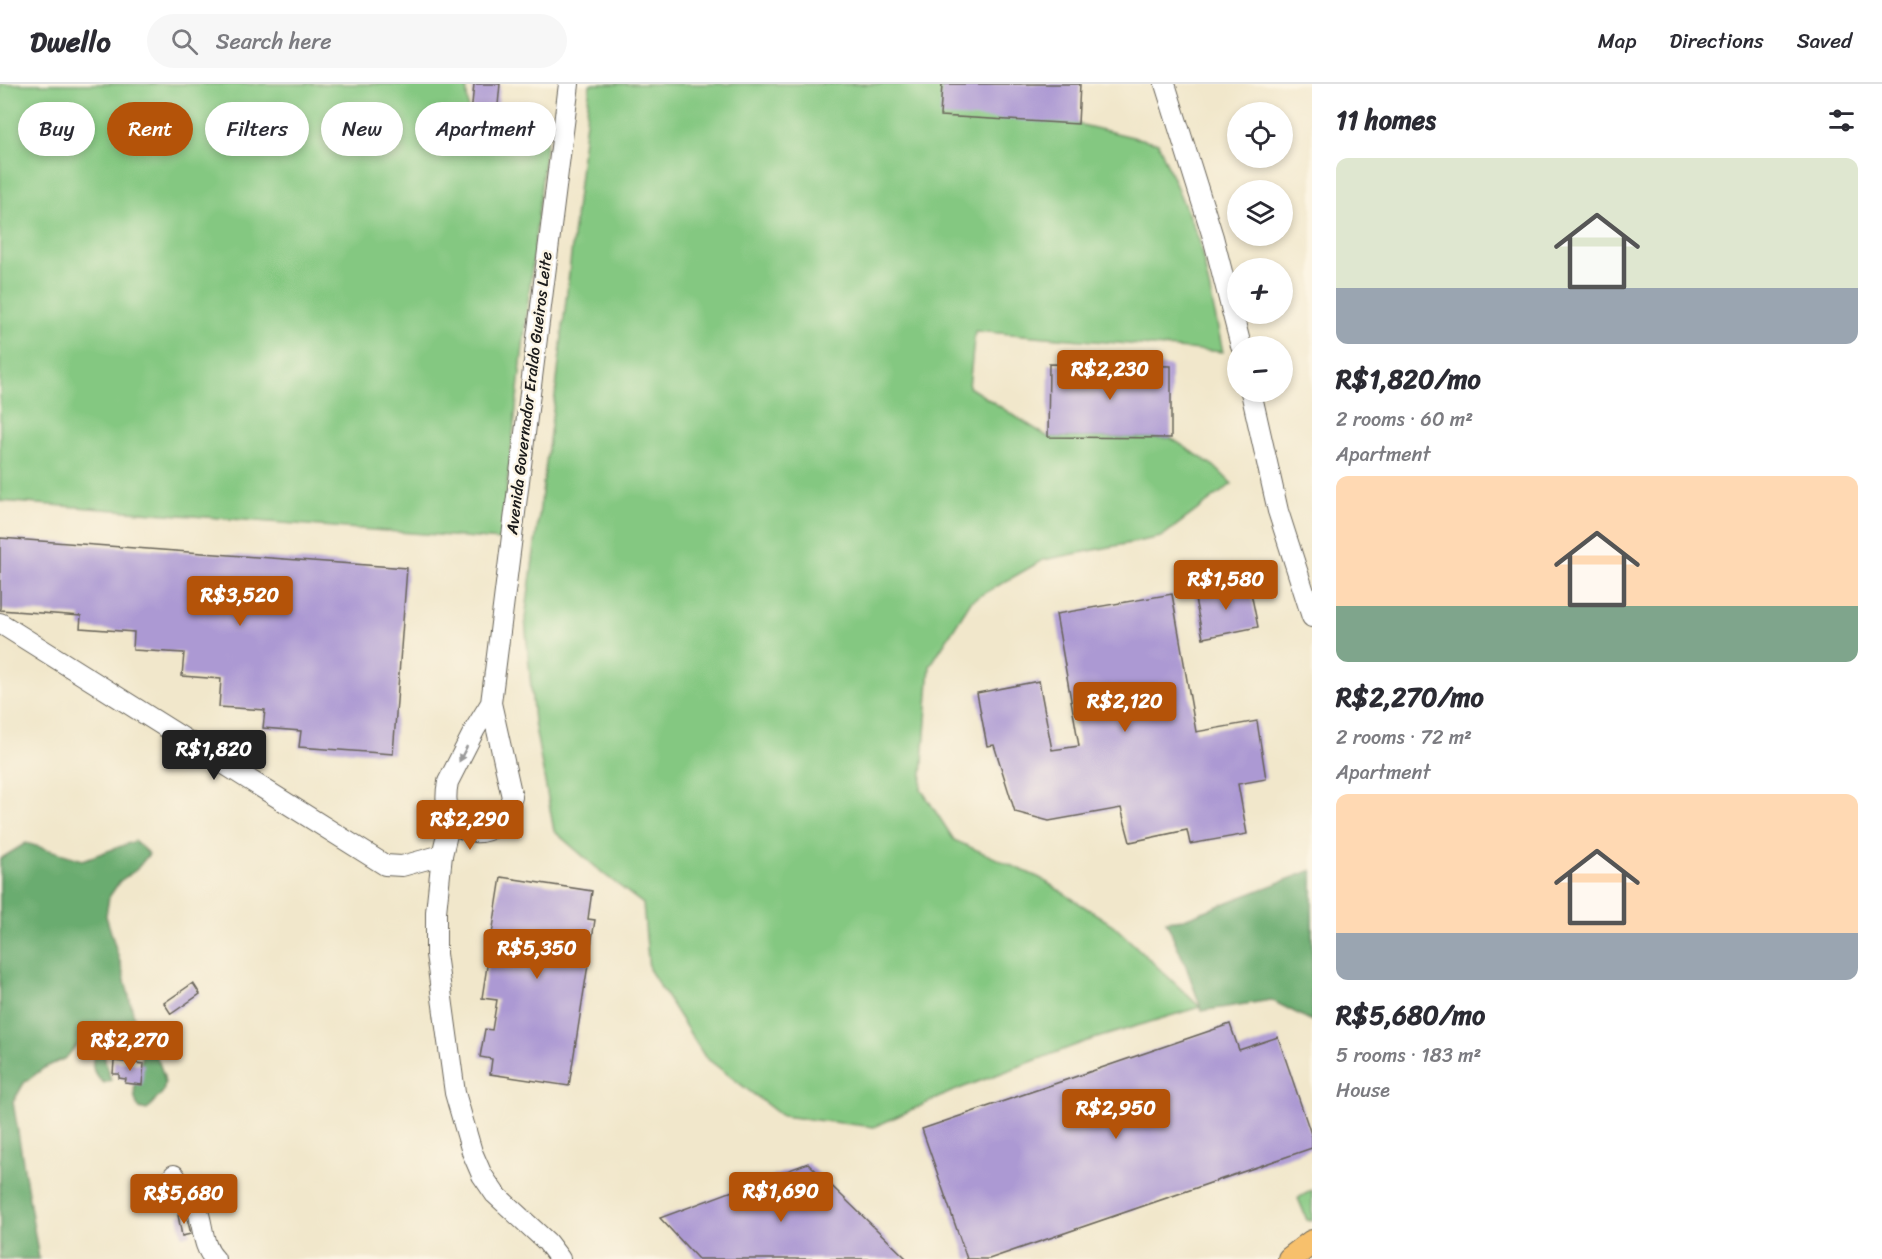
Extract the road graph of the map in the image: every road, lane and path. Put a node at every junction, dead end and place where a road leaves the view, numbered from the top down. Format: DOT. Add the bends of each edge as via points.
graph roads {
  1 [pos="569,84"];
  2 [pos="1166,84"];
  3 [pos="1238,336"];
  4 [pos="1253,402"];
  5 [pos="1312,617"];
  6 [pos="0,623"];
  7 [pos="491,703"];
  8 [pos="450,822"];
  9 [pos="442,855"];
  10 [pos="174,1174"];
  11 [pos="1312,1242"];
  12 [pos="548,1250"];
  13 [pos="215,1259"];
  14 [pos="560,1259"];
  15 [pos="1290,1259"];
  1 -- 7 [label="street, Avenida Governador Eraldo Gueiros Leite"];
  2 -- 3 [label="street"];
  4 -- 5 [label="street" via="1278,511"];
  6 -- 9 [label="street" via="385,865 402,866"];
  7 -- 8 [label="street, Avenida Governador Eraldo Gueiros Leite, one-way" via="448,782 445,798"];
  7 -- 8 [label="street, Avenida Governador Eraldo Gueiros Leite" via="512,797 508,811 503,823 479,834"];
  8 -- 9 [label="street"];
  9 -- 12 [label="street" via="436,954 460,1114 482,1175"];
  10 -- 13 [label="street" via="195,1206 210,1255"];
  11 -- 15 [label="main road"];
  12 -- 14 [label="street"];
}
